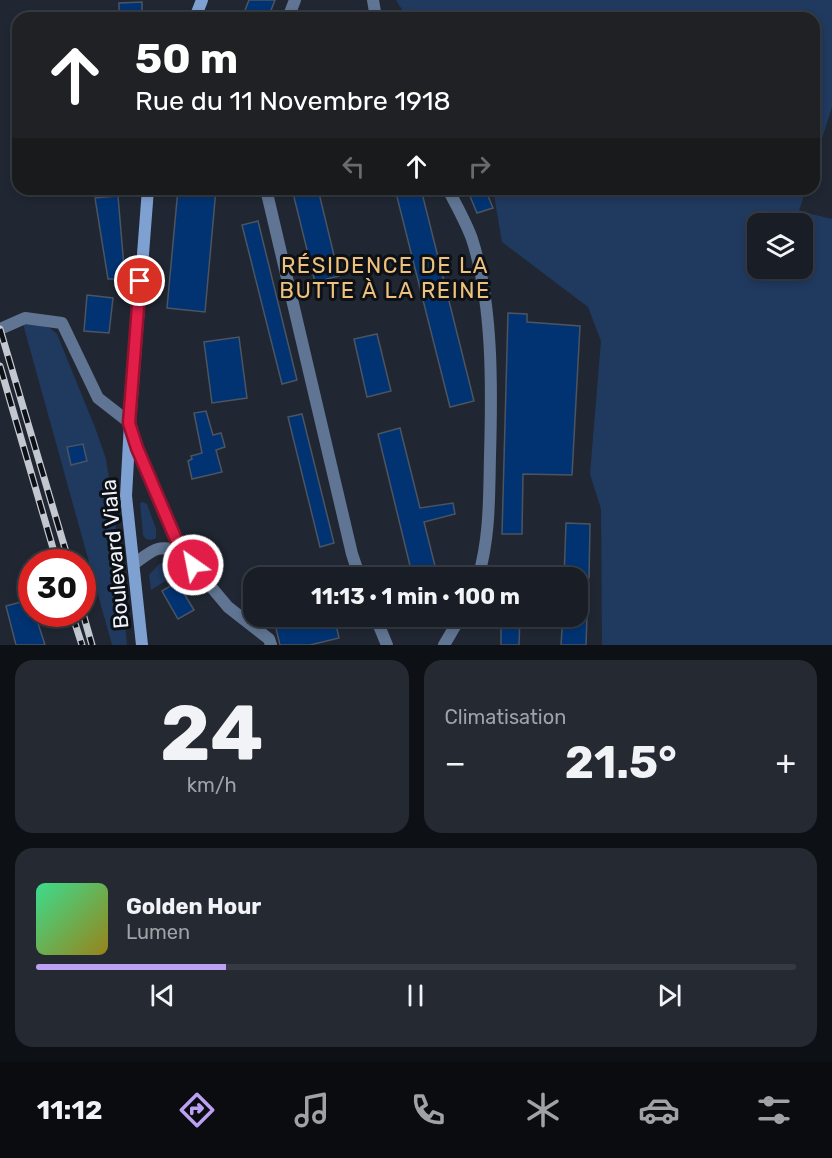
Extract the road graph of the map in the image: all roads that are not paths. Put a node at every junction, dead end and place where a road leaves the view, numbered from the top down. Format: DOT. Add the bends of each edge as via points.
graph roads {
  1 [pos="148,195"];
  2 [pos="267,195"];
  3 [pos="451,195"];
  4 [pos="0,329"];
  5 [pos="129,423"];
  6 [pos="181,551"];
  7 [pos="134,564"];
  8 [pos="356,567"];
  9 [pos="481,567"];
  10 [pos="380,627"];
  11 [pos="455,627"];
  12 [pos="142,645"];
  13 [pos="271,645"];
  14 [pos="387,645"];
  15 [pos="444,645"];
  1 -- 5 [label="street, Boulevard Viala"];
  2 -- 8 [label="street"];
  3 -- 9 [label="street" via="471,238 487,306 489,531"];
  4 -- 5 [label="street" via="25,318 62,323 98,398"];
  5 -- 6 [label="street"];
  5 -- 7 [label="street, Boulevard Viala" via="126,496"];
  6 -- 7 [label="street" via="166,547 151,551"];
  6 -- 13 [label="street" via="228,607 269,639"];
  7 -- 12 [label="street, Boulevard Viala"];
  10 -- 14 [label="street"];
  11 -- 15 [label="street"];
}
